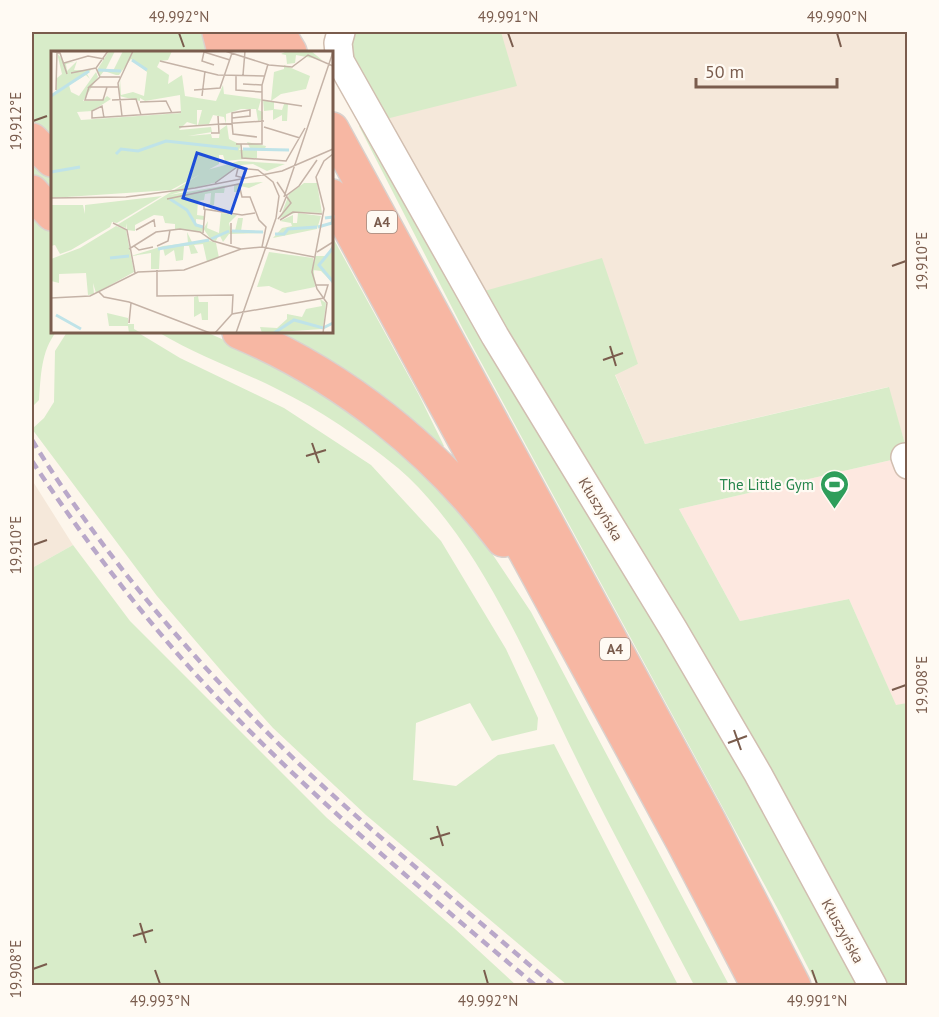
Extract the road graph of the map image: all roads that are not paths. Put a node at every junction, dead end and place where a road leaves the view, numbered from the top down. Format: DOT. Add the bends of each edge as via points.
graph roads {
  1 [pos="219,32"];
  2 [pos="242,32"];
  3 [pos="278,32"];
  4 [pos="341,32"];
  5 [pos="224,51"];
  6 [pos="252,51"];
  7 [pos="289,51"];
  8 [pos="333,131"];
  9 [pos="32,140"];
  10 [pos="51,159"];
  11 [pos="32,192"];
  12 [pos="333,198"];
  13 [pos="51,213"];
  14 [pos="241,333"];
  15 [pos="560,614"];
  16 [pos="758,986"];
  17 [pos="794,986"];
  18 [pos="873,986"];
  1 -- 5 [label="highway"];
  2 -- 6 [label="highway"];
  3 -- 7 [label="highway"];
  4 -- 18 [label="street, Kłuszyńska" via="340,62 495,336 752,764"];
  8 -- 17 [label="highway, A4" via="709,822"];
  9 -- 10 [label="highway"];
  11 -- 13 [label="highway"];
  12 -- 15 [label="highway, A4"];
  14 -- 15 [label="highway" via="327,377 391,422 452,480"];
  15 -- 16 [label="highway, A4"];
}
